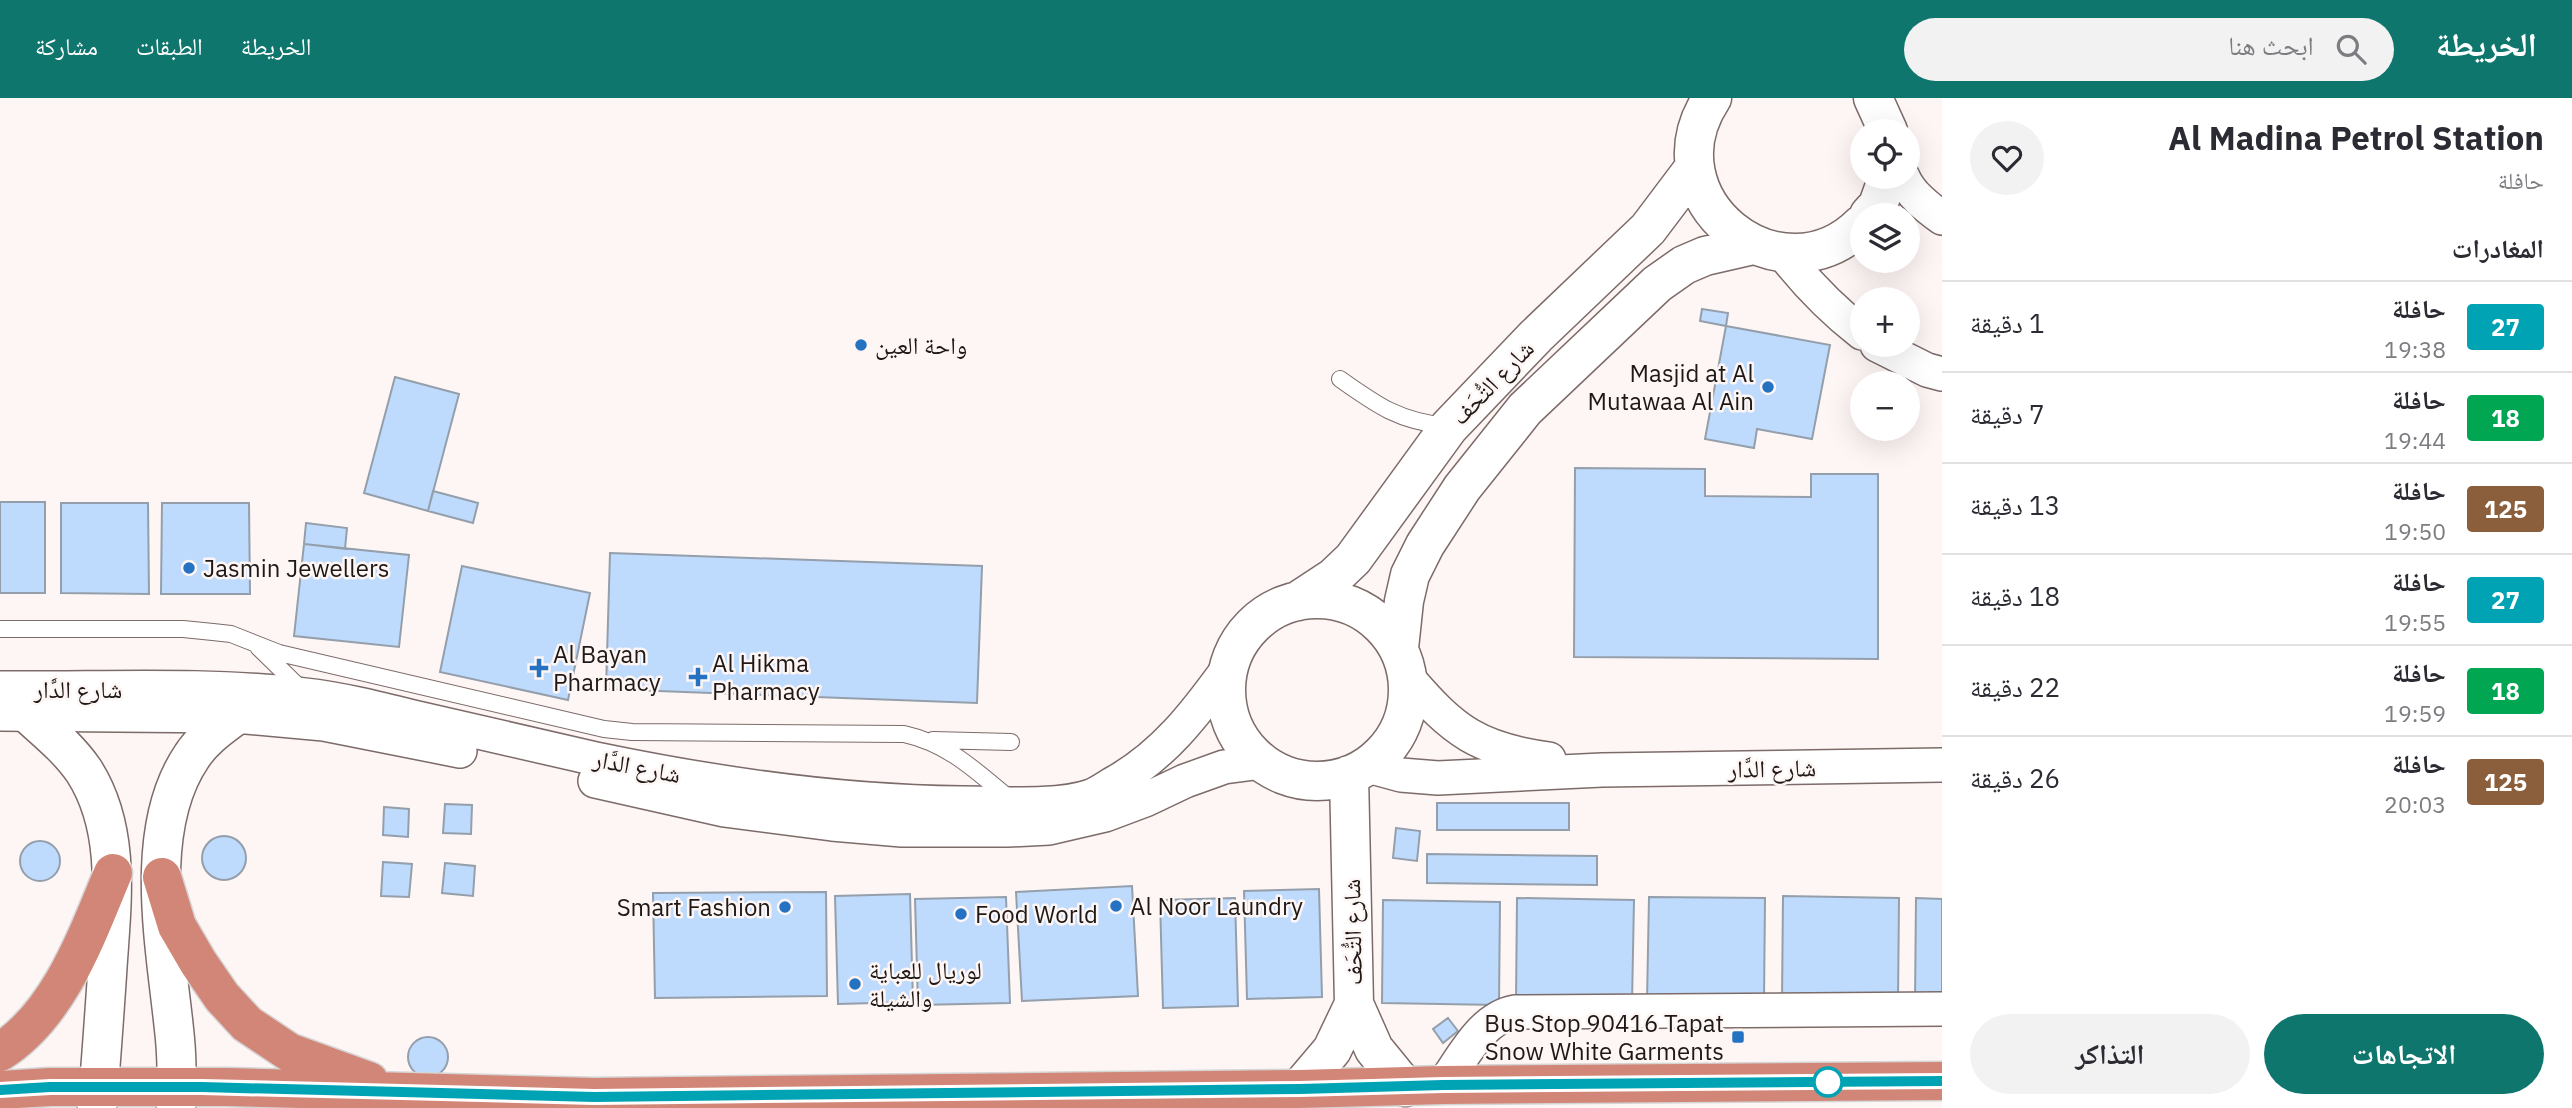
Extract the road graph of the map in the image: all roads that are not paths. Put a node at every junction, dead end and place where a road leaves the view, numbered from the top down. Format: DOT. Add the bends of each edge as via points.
graph roads {
  1 [pos="1712,98"];
  2 [pos="1694,168"];
  3 [pos="1910,189"];
  4 [pos="1942,218"];
  5 [pos="1850,233"];
  6 [pos="1768,249"];
  7 [pos="1850,324"];
  8 [pos="1901,357"];
  9 [pos="1942,374"];
  10 [pos="1340,379"];
  11 [pos="1449,427"];
  12 [pos="1298,601"];
  13 [pos="0,629"];
  14 [pos="251,641"];
  15 [pos="1403,663"];
  16 [pos="1227,670"];
  17 [pos="0,688"];
  18 [pos="306,695"];
  19 [pos="14,714"];
  20 [pos="235,716"];
  21 [pos="927,739"];
  22 [pos="1011,742"];
  23 [pos="601,744"];
  24 [pos="1262,762"];
  25 [pos="1942,765"];
  26 [pos="1359,770"];
  27 [pos="1602,770"];
  28 [pos="1015,804"];
  29 [pos="113,873"];
  30 [pos="162,877"];
  31 [pos="1354,1004"];
  32 [pos="1942,1009"];
  33 [pos="0,1052"];
  34 [pos="1942,1081"];
  35 [pos="1443,1085"];
  36 [pos="1405,1087"];
  37 [pos="1300,1089"];
  38 [pos="0,1090"];
  39 [pos="415,1094"];
  40 [pos="98,1097"];
  41 [pos="169,1101"];
  42 [pos="580,1103"];
  1 -- 2 [label="street" via="1694,139"];
  2 -- 6 [label="street" via="1704,200 1725,227"];
  2 -- 11 [label="street, شارع التُّحَف" via="1648,229"];
  3 -- 4 [label="street"];
  5 -- 6 [label="street, شارع التُّحَف" via="1837,243 1810,251"];
  6 -- 7 [label="street"];
  6 -- 15 [label="street, شارع التُّحَف" via="1705,256 1684,265 1657,284 1525,409 1462,488 1410,575 1404,601"];
  8 -- 9 [label="street"];
  10 -- 11 [label="lane" via="1396,415"];
  11 -- 12 [label="street, شارع التُّحَف" via="1353,559"];
  12 -- 15 [label="street" via="1327,600 1356,607 1381,625"];
  12 -- 16 [label="street" via="1273,610 1252,625"];
  13 -- 14 [label="lane" via="183,629"];
  14 -- 18 [label="lane"];
  14 -- 23 [label="lane"];
  15 -- 26 [label="street" via="1408,698 1404,718 1383,753"];
  15 -- 27 [label="street, شارع الدَّار" via="1443,716 1483,743 1513,754"];
  16 -- 24 [label="street" via="1231,721 1243,744"];
  16 -- 28 [label="street, شارع الدَّار" via="1193,718 1128,776 1091,796"];
  17 -- 18 [label="street, شارع الدَّار" via="211,689"];
  18 -- 23 [label="street, شارع الدَّار"];
  19 -- 20 [label="street, شارع الدَّار"];
  19 -- 29 [label="street" via="62,745 84,772 108,832"];
  20 -- 24 [label="street, شارع الدَّار" via="324,724 417,741 724,810 902,830 1049,828 1105,815 1224,767"];
  20 -- 30 [label="street" via="207,737 178,782 168,810"];
  21 -- 22 [label="lane"];
  21 -- 23 [label="lane" via="879,732 632,732"];
  21 -- 28 [label="lane" via="952,752"];
  23 -- 28 [label="street, شارع الدَّار" via="684,775 824,796 905,803"];
  24 -- 26 [label="street" via="1304,780 1327,780"];
  25 -- 27 [label="street, شارع الدَّار"];
  26 -- 27 [label="street, شارع الدَّار" via="1438,778"];
  26 -- 31 [label="street, شارع التُّحَف"];
  29 -- 33 [label="highway" via="79,956 59,988 26,1031"];
  29 -- 40 [label="street"];
  30 -- 39 [label="highway" via="177,926 222,997 247,1024 289,1052"];
  30 -- 41 [label="street" via="176,1042"];
  31 -- 36 [label="street, شارع التُّحَف" via="1374,1049"];
  31 -- 37 [label="street, شارع التُّحَف" via="1332,1050"];
  32 -- 35 [label="street" via="1515,1012 1485,1028"];
  34 -- 35 [label="highway"];
  35 -- 36 [label="highway"];
  36 -- 37 [label="highway"];
  37 -- 42 [label="highway"];
  38 -- 40 [label="highway"];
  39 -- 41 [label="highway"];
  39 -- 42 [label="highway"];
  40 -- 41 [label="highway"];
}
